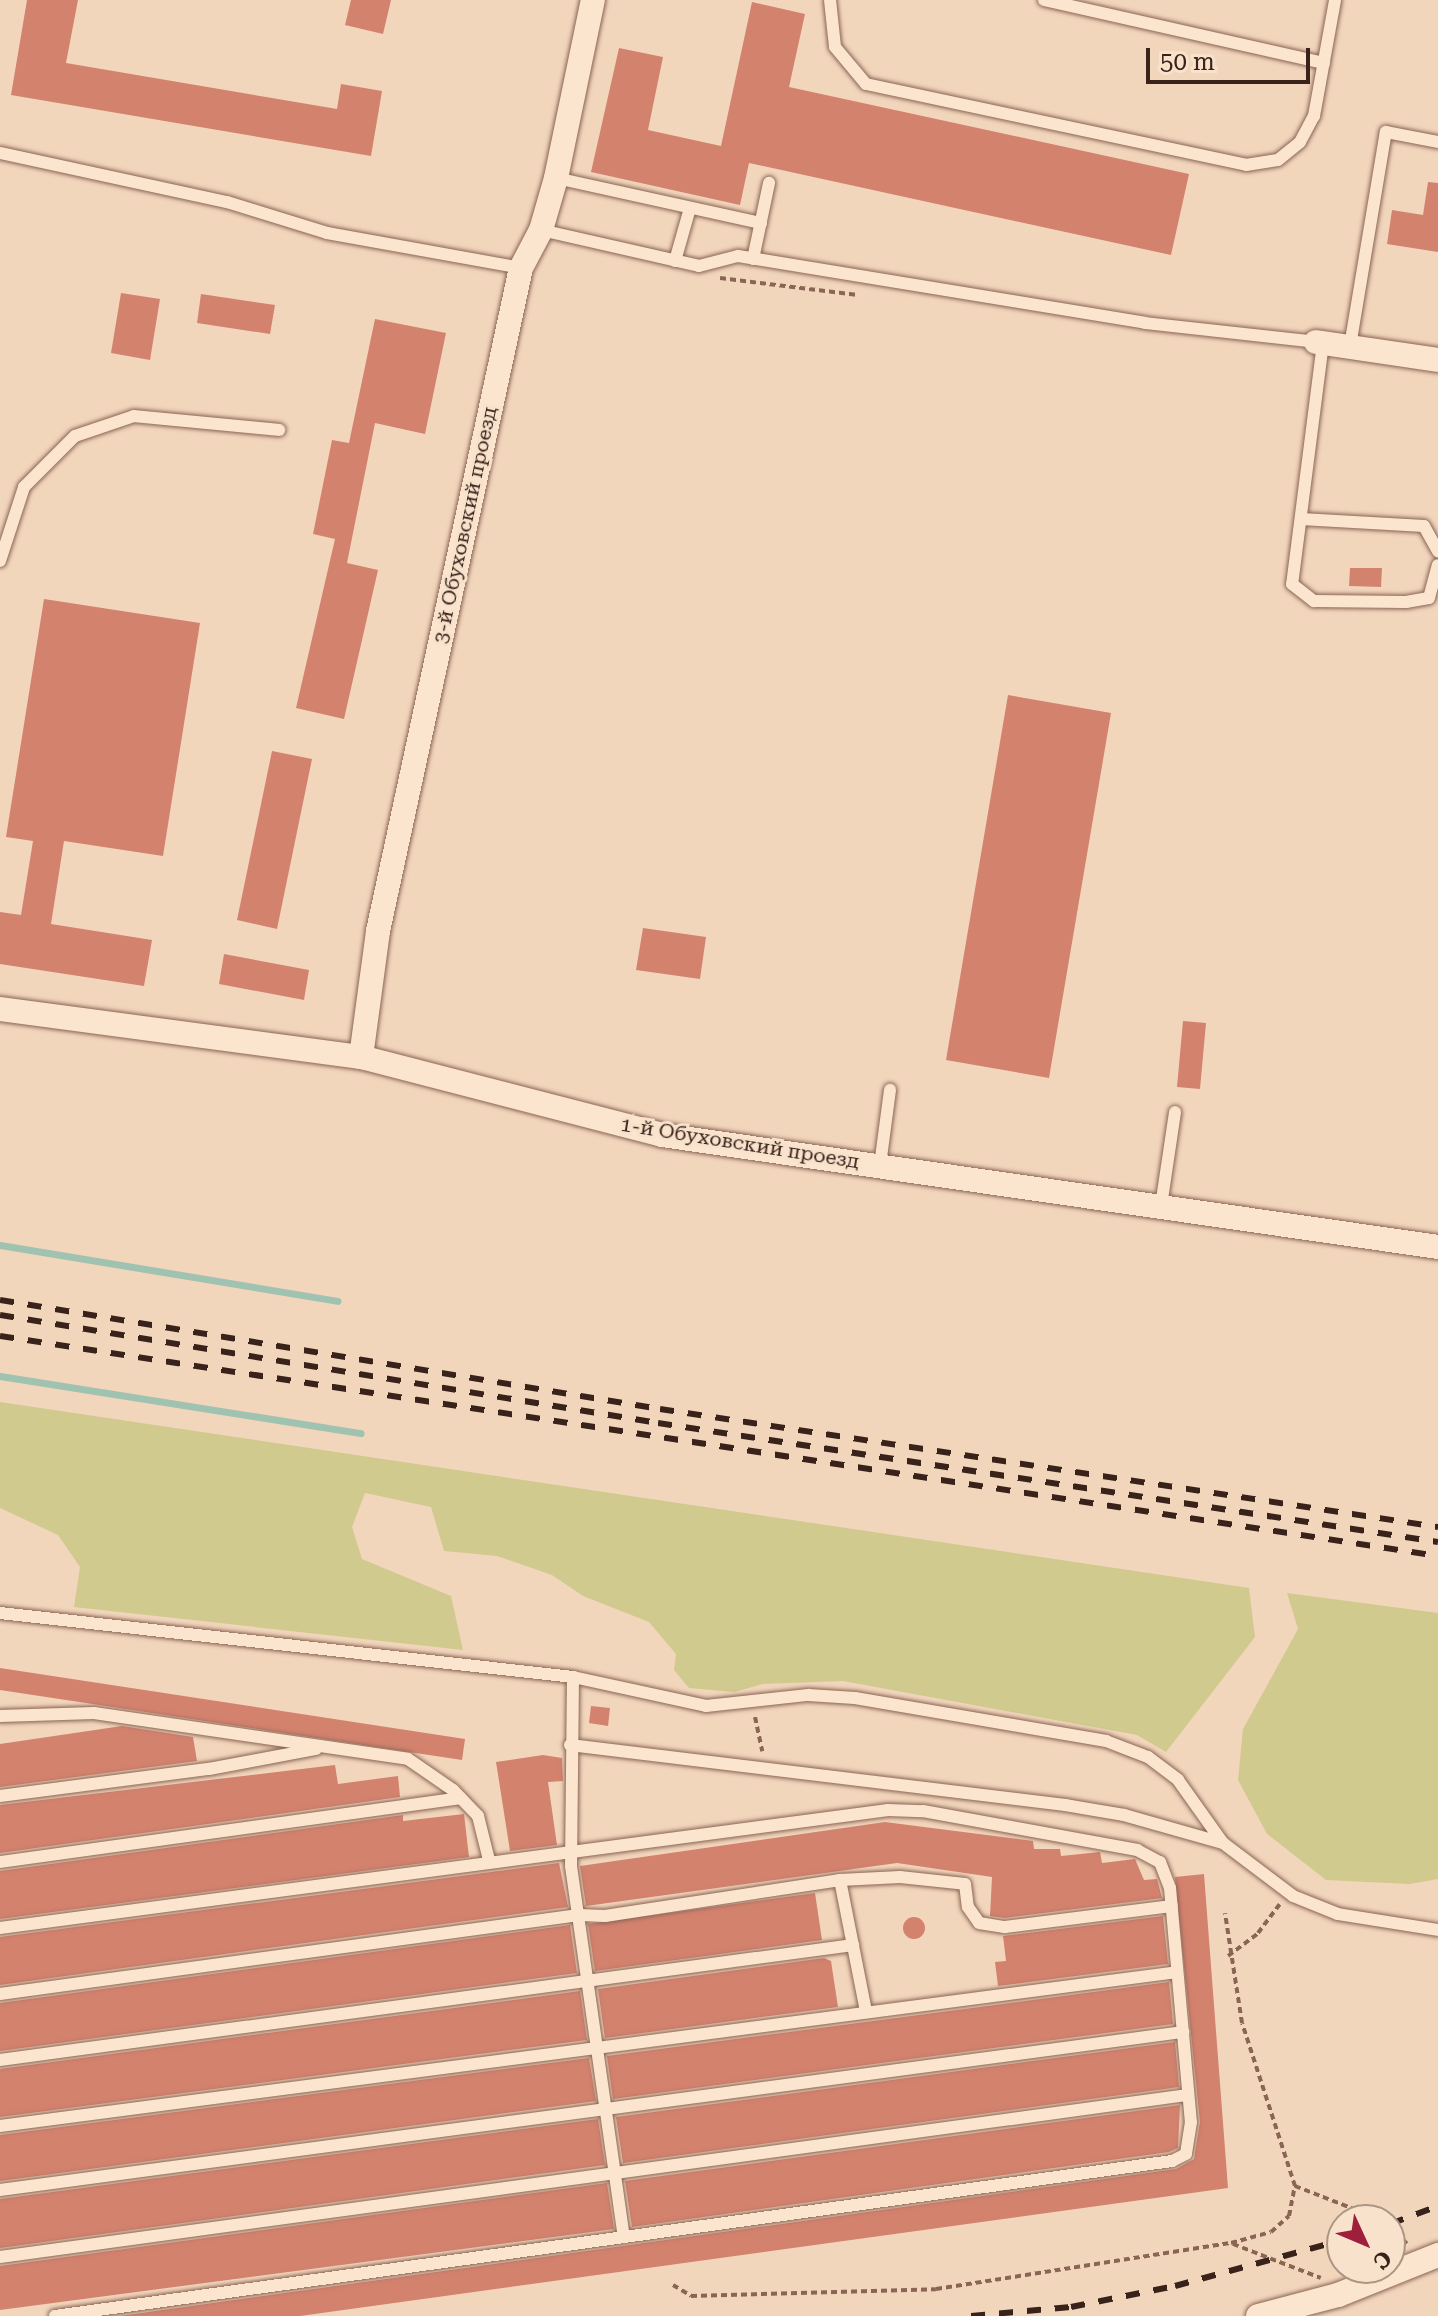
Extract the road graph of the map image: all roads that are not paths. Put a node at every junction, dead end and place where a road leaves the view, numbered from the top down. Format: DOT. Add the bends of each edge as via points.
graph roads {
  1 [pos="593,0"];
  2 [pos="830,0"];
  3 [pos="1044,0"];
  4 [pos="1335,0"];
  5 [pos="1324,63"];
  6 [pos="1438,142"];
  7 [pos="0,153"];
  8 [pos="556,178"];
  9 [pos="769,183"];
  10 [pos="690,208"];
  11 [pos="761,223"];
  12 [pos="541,230"];
  13 [pos="753,259"];
  14 [pos="675,261"];
  15 [pos="521,268"];
  16 [pos="1320,342"];
  17 [pos="1350,346"];
  18 [pos="1438,360"];
  19 [pos="279,430"];
  20 [pos="1301,519"];
  21 [pos="1438,551"];
  22 [pos="0,561"];
  23 [pos="1438,565"];
  24 [pos="0,1009"];
  25 [pos="361,1057"];
  26 [pos="890,1090"];
  27 [pos="1175,1112"];
  28 [pos="880,1165"];
  29 [pos="1161,1206"];
  30 [pos="1438,1247"];
  31 [pos="0,1613"];
  32 [pos="573,1677"];
  33 [pos="0,1716"];
  34 [pos="570,1745"];
  35 [pos="327,1747"];
  36 [pos="0,1796"];
  37 [pos="461,1798"];
  38 [pos="1223,1843"];
  39 [pos="571,1853"];
  40 [pos="489,1860"];
  41 [pos="0,1862"];
  42 [pos="840,1880"];
  43 [pos="1172,1906"];
  44 [pos="579,1915"];
  45 [pos="0,1928"];
  46 [pos="1438,1930"];
  47 [pos="853,1945"];
  48 [pos="1177,1972"];
  49 [pos="588,1979"];
  50 [pos="0,1994"];
  51 [pos="866,2011"];
  52 [pos="1183,2032"];
  53 [pos="599,2048"];
  54 [pos="0,2060"];
  55 [pos="1188,2095"];
  56 [pos="607,2110"];
  57 [pos="0,2126"];
  58 [pos="615,2173"];
  59 [pos="0,2190"];
  60 [pos="624,2237"];
  61 [pos="1438,2255"];
  62 [pos="0,2257"];
  63 [pos="55,2316"];
  64 [pos="1258,2316"];
  1 -- 8 [label="street, 3-й Обуховский проезд"];
  2 -- 5 [label="lane" via="835,47 866,84 1246,165 1278,160 1300,142 1314,116"];
  3 -- 5 [label="lane"];
  4 -- 5 [label="lane"];
  6 -- 17 [label="lane" via="1386,132"];
  7 -- 15 [label="lane" via="227,202 327,233"];
  8 -- 10 [label="lane"];
  8 -- 12 [label="street, 3-й Обуховский проезд"];
  9 -- 11 [label="lane"];
  10 -- 11 [label="lane"];
  10 -- 14 [label="lane"];
  11 -- 13 [label="lane"];
  12 -- 14 [label="lane"];
  12 -- 15 [label="street, 3-й Обуховский проезд"];
  13 -- 14 [label="lane" via="738,256 699,266"];
  13 -- 16 [label="lane" via="1145,323"];
  15 -- 25 [label="street, 3-й Обуховский проезд" via="378,931"];
  16 -- 17 [label="street"];
  16 -- 20 [label="lane"];
  17 -- 18 [label="street"];
  19 -- 22 [label="lane" via="134,416 75,436 24,487"];
  20 -- 21 [label="lane" via="1424,526"];
  20 -- 23 [label="lane" via="1292,584 1314,601 1429,598"];
  24 -- 25 [label="street, 1-й Обуховский проезд"];
  25 -- 28 [label="street, 1-й Обуховский проезд" via="495,1096 662,1135"];
  26 -- 28 [label="lane"];
  27 -- 29 [label="lane"];
  28 -- 29 [label="street, 1-й Обуховский проезд"];
  29 -- 30 [label="street, 1-й Обуховский проезд"];
  31 -- 32 [label="lane"];
  32 -- 34 [label="lane"];
  32 -- 38 [label="lane" via="706,1706 808,1695 855,1698 1106,1741 1148,1757 1178,1780"];
  33 -- 35 [label="lane" via="94,1713"];
  34 -- 38 [label="lane" via="1065,1805 1124,1815"];
  34 -- 39 [label="lane"];
  35 -- 36 [label="lane" via="209,1769"];
  35 -- 37 [label="lane" via="408,1759"];
  37 -- 40 [label="lane" via="478,1816"];
  37 -- 41 [label="lane"];
  38 -- 46 [label="lane" via="1287,1891 1338,1914"];
  39 -- 40 [label="lane"];
  39 -- 43 [label="lane" via="888,1810 923,1811 1137,1850 1160,1862"];
  39 -- 44 [label="lane"];
  40 -- 45 [label="lane"];
  42 -- 43 [label="lane" via="900,1877 965,1884 968,1907 979,1923 1005,1927"];
  42 -- 44 [label="lane" via="605,1916"];
  42 -- 47 [label="lane"];
  43 -- 48 [label="lane"];
  44 -- 49 [label="lane"];
  44 -- 50 [label="lane"];
  47 -- 49 [label="lane" via="605,1981"];
  47 -- 51 [label="lane"];
  48 -- 51 [label="lane"];
  48 -- 52 [label="lane"];
  49 -- 53 [label="lane"];
  49 -- 54 [label="lane"];
  51 -- 53 [label="lane"];
  52 -- 55 [label="lane"];
  52 -- 56 [label="lane"];
  53 -- 56 [label="lane"];
  53 -- 57 [label="lane"];
  55 -- 58 [label="lane"];
  55 -- 60 [label="lane" via="1186,2154 1172,2161"];
  56 -- 58 [label="lane"];
  56 -- 59 [label="lane"];
  58 -- 60 [label="lane"];
  58 -- 62 [label="lane"];
  60 -- 63 [label="lane"];
  61 -- 64 [label="street" via="1338,2295"];
}
